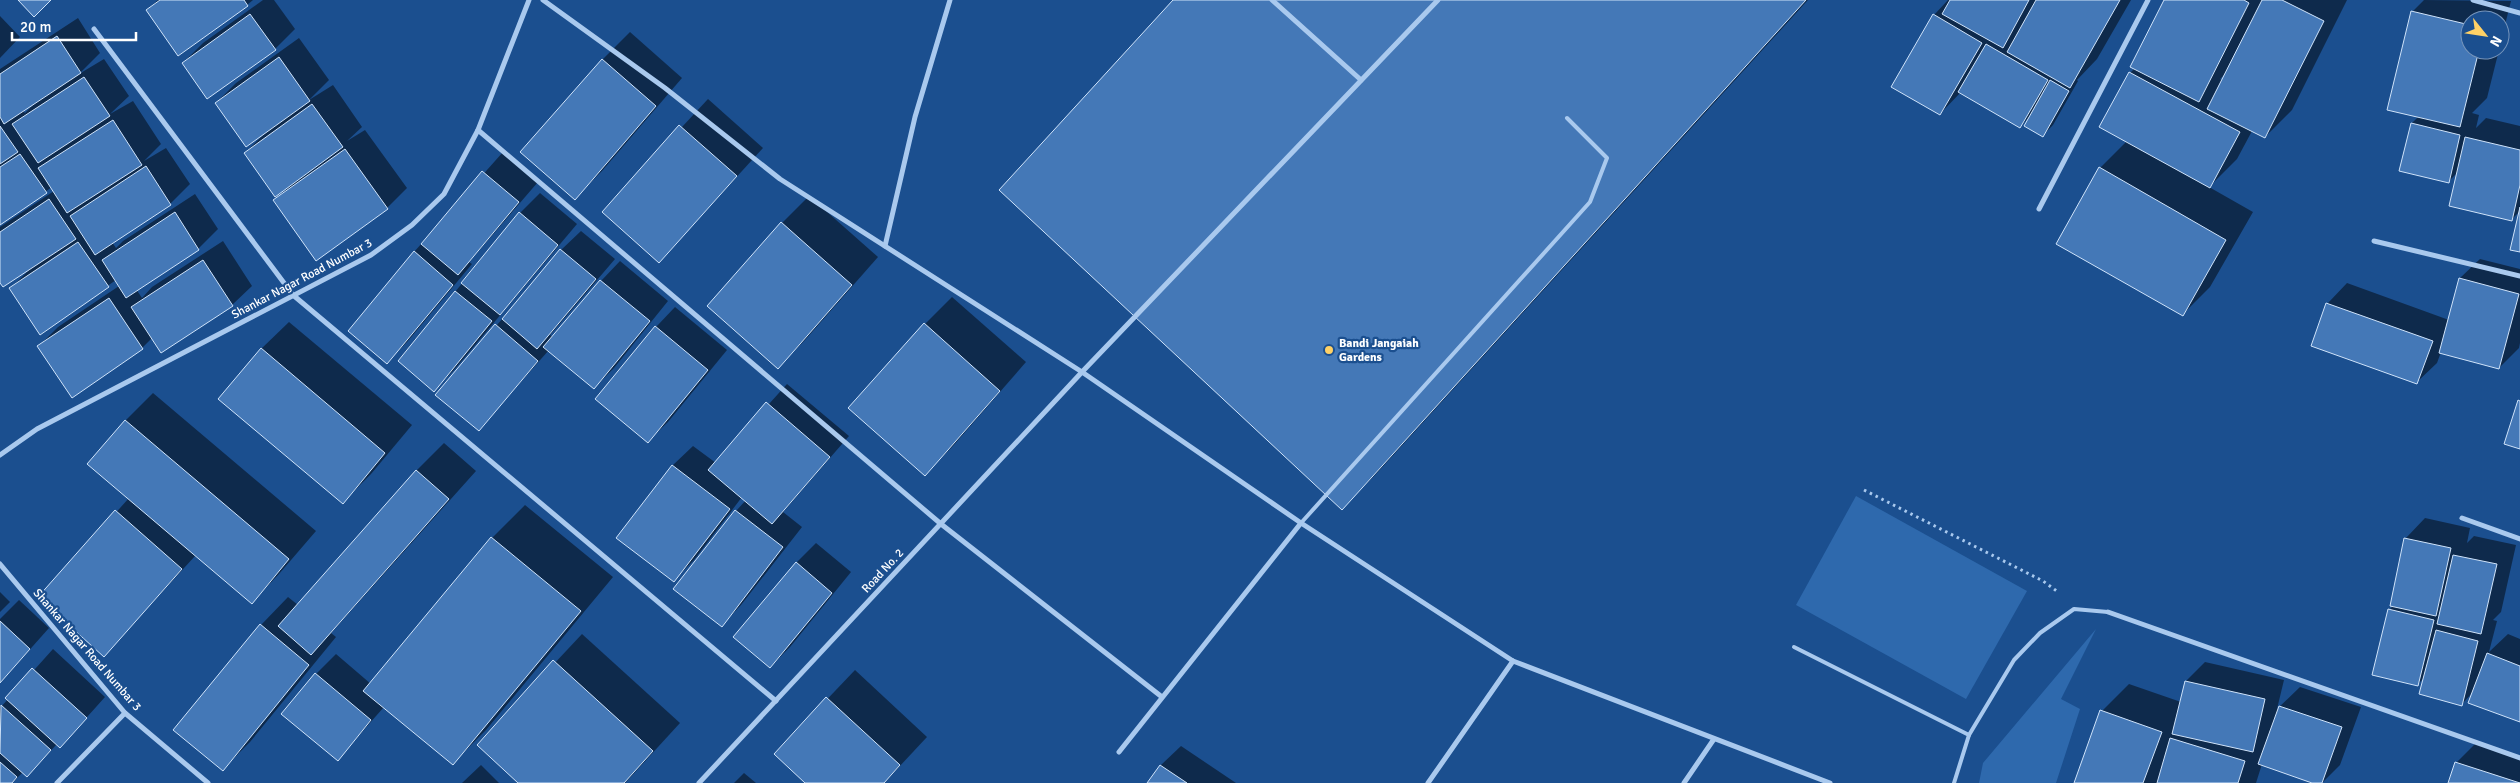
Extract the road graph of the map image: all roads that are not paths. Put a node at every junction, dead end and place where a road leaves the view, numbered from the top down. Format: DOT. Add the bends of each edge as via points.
graph roads {
  1 [pos="529,0"];
  2 [pos="542,0"];
  3 [pos="950,0"];
  4 [pos="1272,0"];
  5 [pos="1438,0"];
  6 [pos="2148,0"];
  7 [pos="2473,0"];
  8 [pos="2520,13"];
  9 [pos="94,29"];
  10 [pos="1361,80"];
  11 [pos="1567,118"];
  12 [pos="478,130"];
  13 [pos="2039,209"];
  14 [pos="2374,241"];
  15 [pos="885,246"];
  16 [pos="2520,276"];
  17 [pos="293,295"];
  18 [pos="1082,372"];
  19 [pos="0,456"];
  20 [pos="2462,518"];
  21 [pos="1301,522"];
  22 [pos="941,524"];
  23 [pos="2520,539"];
  24 [pos="0,564"];
  25 [pos="2108,612"];
  26 [pos="1794,647"];
  27 [pos="1513,661"];
  28 [pos="1162,697"];
  29 [pos="776,702"];
  30 [pos="125,713"];
  31 [pos="1969,735"];
  32 [pos="1714,739"];
  33 [pos="1118,752"];
  34 [pos="2520,758"];
  35 [pos="57,783"];
  36 [pos="208,783"];
  37 [pos="699,783"];
  38 [pos="1428,783"];
  39 [pos="1684,783"];
  40 [pos="1830,783"];
  41 [pos="1954,783"];
  1 -- 12 [label="street, Shankar Nagar Road Numbar 3"];
  2 -- 15 [label="street" via="665,88 780,179"];
  3 -- 15 [label="street" via="915,117"];
  4 -- 10 [label="street"];
  5 -- 10 [label="street, Road No. 2"];
  6 -- 13 [label="street"];
  7 -- 8 [label="street"];
  9 -- 17 [label="street"];
  10 -- 18 [label="street, Road No. 2"];
  11 -- 21 [label="lane" via="1608,158 1590,202"];
  12 -- 17 [label="street, Shankar Nagar Road Numbar 3" via="444,194 412,225 371,255"];
  12 -- 22 [label="street"];
  14 -- 16 [label="street"];
  15 -- 18 [label="street"];
  17 -- 19 [label="street, Shankar Nagar Road Numbar 3" via="37,430"];
  17 -- 29 [label="street"];
  18 -- 21 [label="street"];
  18 -- 22 [label="street, Road No. 2"];
  20 -- 23 [label="street"];
  21 -- 27 [label="street"];
  21 -- 28 [label="street"];
  22 -- 28 [label="street"];
  22 -- 29 [label="street, Road No. 2"];
  24 -- 30 [label="street, Shankar Nagar Road Numbar 3"];
  25 -- 31 [label="lane" via="2074,609 2040,633 2014,660"];
  25 -- 34 [label="street"];
  26 -- 31 [label="lane"];
  27 -- 32 [label="street"];
  27 -- 38 [label="street"];
  28 -- 33 [label="street"];
  29 -- 37 [label="street, Road No. 2"];
  30 -- 35 [label="street"];
  30 -- 36 [label="street, Shankar Nagar Road Numbar 3"];
  31 -- 41 [label="lane"];
  32 -- 39 [label="street"];
  32 -- 40 [label="street"];
}
